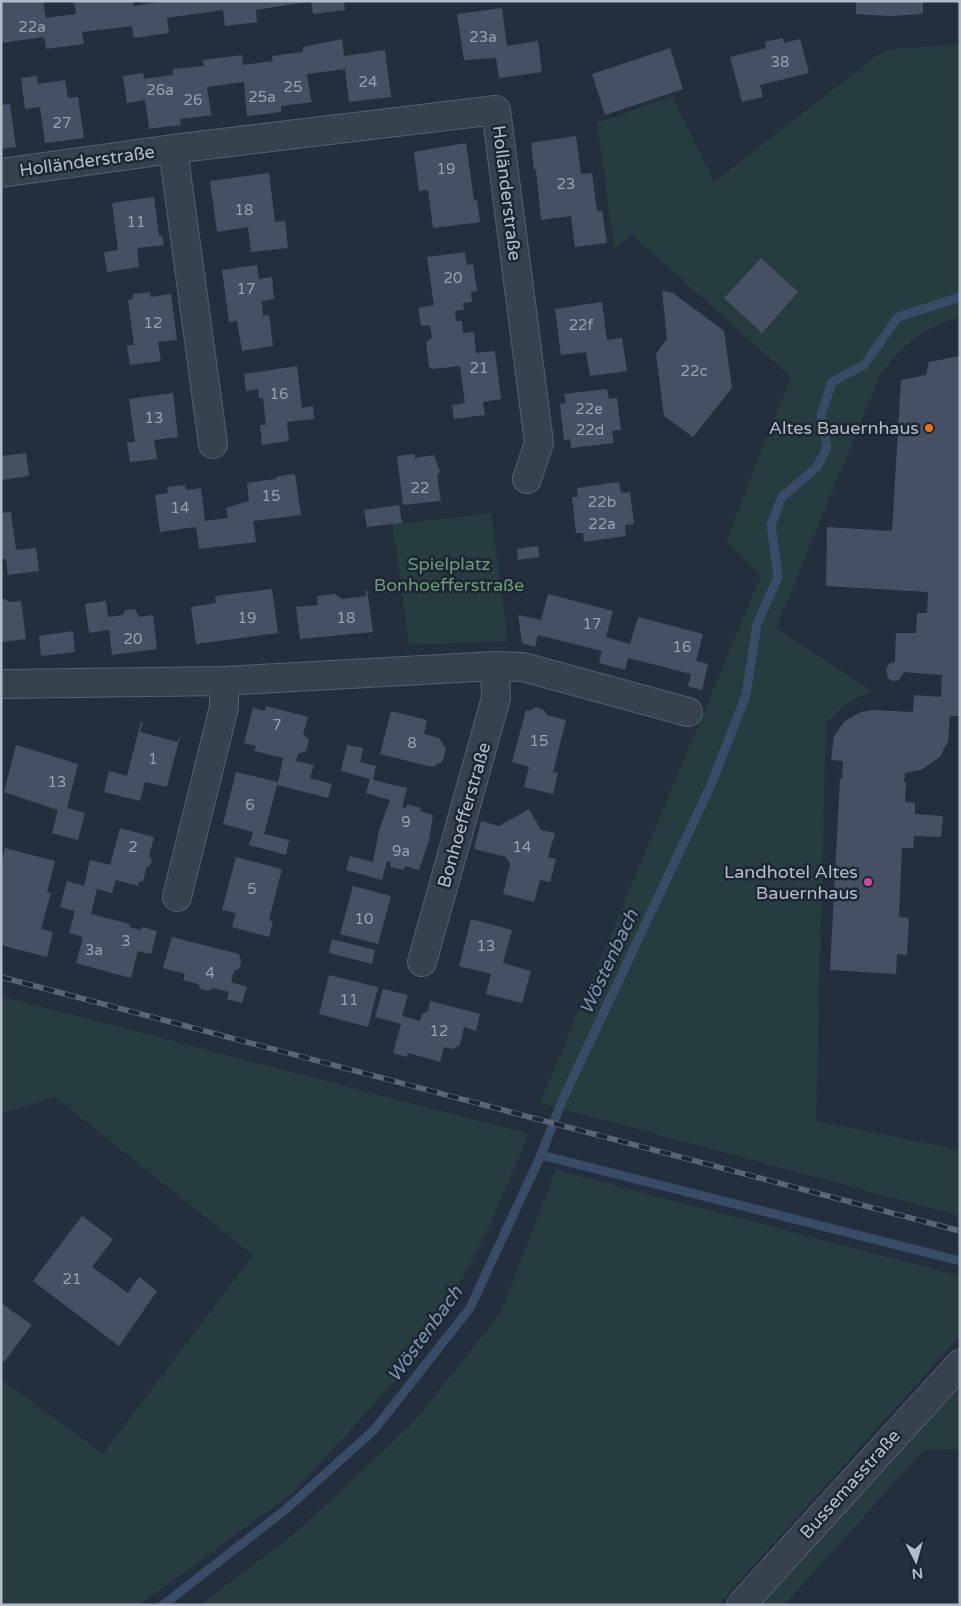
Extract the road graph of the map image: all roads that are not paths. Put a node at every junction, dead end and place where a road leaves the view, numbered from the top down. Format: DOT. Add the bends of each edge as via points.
graph roads {
  1 [pos="173,149"];
  2 [pos="1,173"];
  3 [pos="213,444"];
  4 [pos="527,479"];
  5 [pos="495,666"];
  6 [pos="224,681"];
  7 [pos="1,684"];
  8 [pos="688,712"];
  9 [pos="177,897"];
  10 [pos="422,962"];
  11 [pos="960,1364"];
  12 [pos="741,1605"];
  1 -- 2 [label="street, Holländerstraße"];
  1 -- 3 [label="street, Holländerstraße"];
  1 -- 4 [label="street, Holländerstraße" via="496,110 539,443"];
  5 -- 6 [label="street"];
  5 -- 8 [label="street" via="523,667"];
  5 -- 10 [label="street, Bonhoefferstraße" via="496,698"];
  6 -- 7 [label="street"];
  6 -- 9 [label="street" via="224,707"];
  11 -- 12 [label="street, Bussemasstraße"];
}
